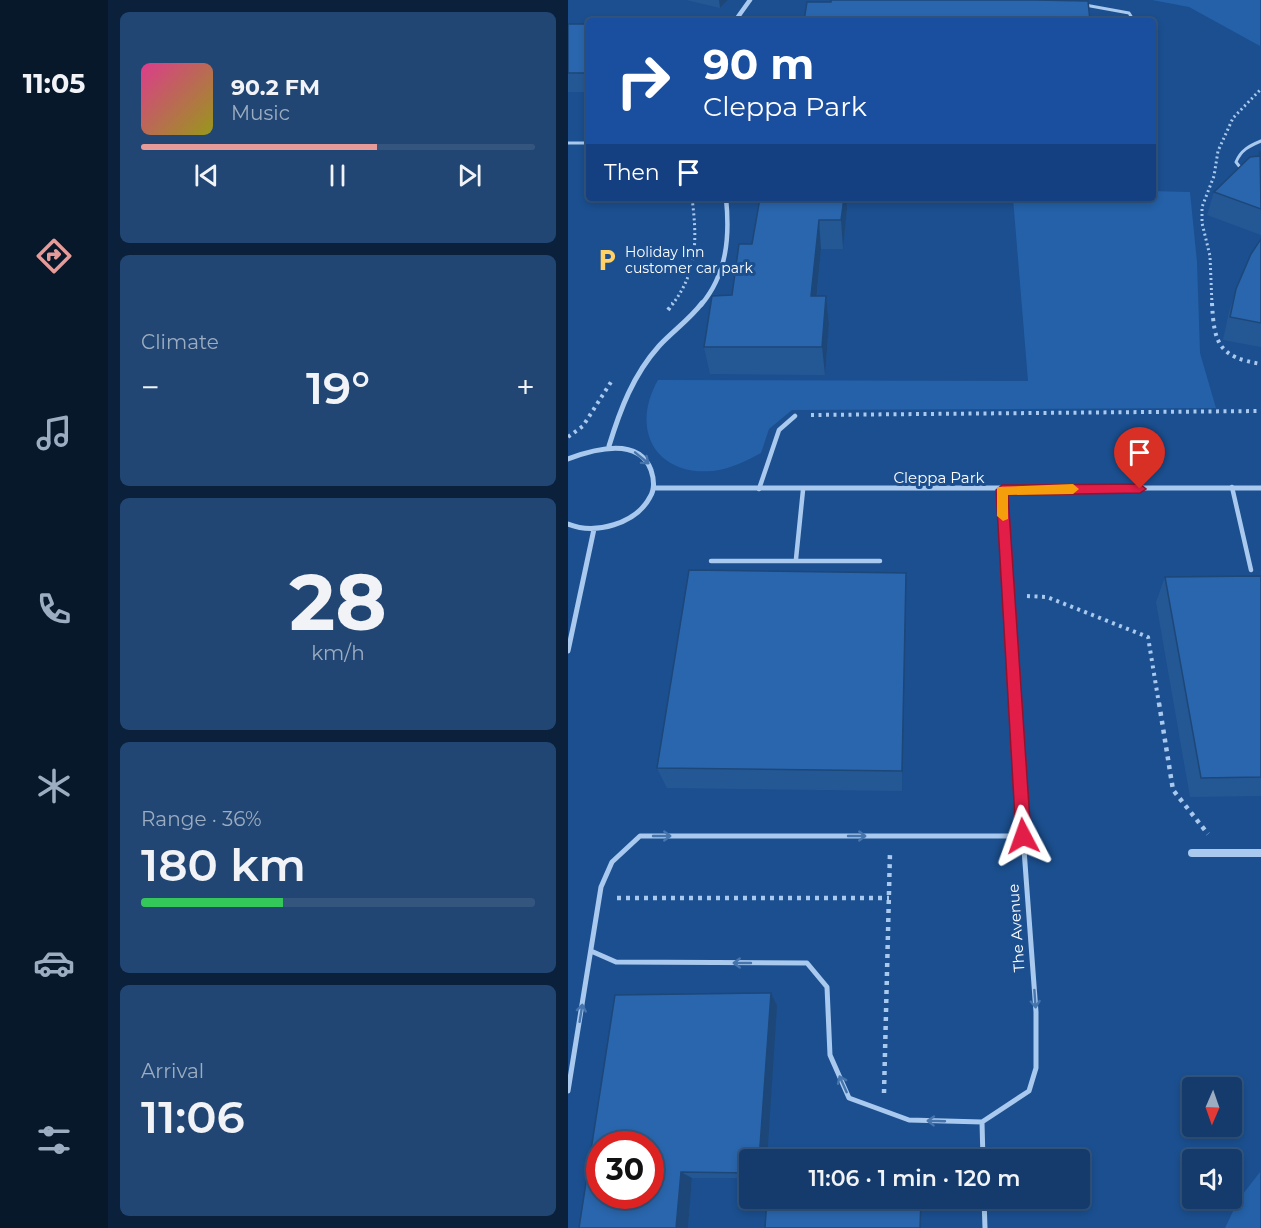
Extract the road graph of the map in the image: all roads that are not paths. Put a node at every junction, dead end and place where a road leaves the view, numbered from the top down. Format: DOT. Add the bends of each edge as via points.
graph roads {
  1 [pos="750,0"];
  2 [pos="1084,4"];
  3 [pos="737,18"];
  4 [pos="1132,18"];
  5 [pos="1261,141"];
  6 [pos="568,143"];
  7 [pos="586,143"];
  8 [pos="1250,176"];
  9 [pos="726,201"];
  10 [pos="795,416"];
  11 [pos="609,446"];
  12 [pos="568,459"];
  13 [pos="1232,487"];
  14 [pos="654,488"];
  15 [pos="1261,488"];
  16 [pos="759,490"];
  17 [pos="803,490"];
  18 [pos="1002,490"];
  19 [pos="568,524"];
  20 [pos="594,530"];
  21 [pos="796,559"];
  22 [pos="711,561"];
  23 [pos="880,561"];
  24 [pos="1251,570"];
  25 [pos="568,651"];
  26 [pos="1023,836"];
  27 [pos="1192,853"];
  28 [pos="1261,853"];
  29 [pos="591,951"];
  30 [pos="568,1091"];
  31 [pos="982,1122"];
  32 [pos="983,1149"];
  33 [pos="984,1209"];
  34 [pos="985,1228"];
  1 -- 3 [label="street"];
  2 -- 4 [label="lane" via="1129,13"];
  5 -- 8 [label="lane" via="1242,149 1236,162"];
  6 -- 7 [label="lane"];
  9 -- 11 [label="street" via="727,256 718,280 699,307 650,356 626,392"];
  10 -- 16 [label="lane" via="779,430"];
  11 -- 12 [label="street"];
  11 -- 14 [label="street, one-way" via="639,454 651,466"];
  13 -- 15 [label="street, Cleppa Park"];
  13 -- 18 [label="street, Cleppa Park"];
  13 -- 24 [label="lane"];
  14 -- 16 [label="street, Cleppa Park"];
  14 -- 20 [label="street" via="648,502 635,515"];
  16 -- 17 [label="street, Cleppa Park"];
  17 -- 18 [label="street, Cleppa Park"];
  17 -- 21 [label="lane"];
  18 -- 26 [label="street, The Avenue"];
  19 -- 20 [label="street"];
  20 -- 25 [label="street"];
  21 -- 22 [label="lane"];
  21 -- 23 [label="lane"];
  29 -- 26 [label="lane, one-way" via="602,884 614,856 640,836"];
  26 -- 31 [label="lane, The Avenue, one-way" via="1036,1012 1036,1068 1030,1091"];
  27 -- 28 [label="street"];
  30 -- 29 [label="lane, one-way"];
  31 -- 29 [label="lane, one-way" via="909,1120 849,1098 830,1055 827,987 807,963 616,962"];
  31 -- 32 [label="lane"];
  33 -- 34 [label="lane"];
}
